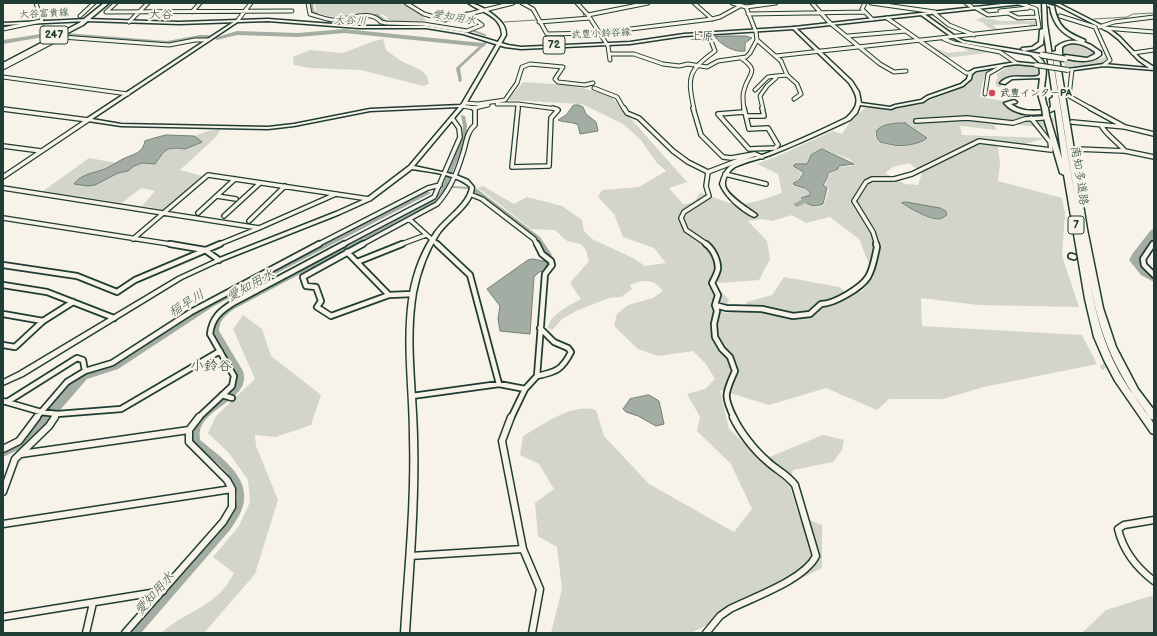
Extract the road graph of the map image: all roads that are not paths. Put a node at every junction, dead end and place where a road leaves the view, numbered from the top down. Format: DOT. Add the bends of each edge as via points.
graph roads {
  1 [pos="36,3"];
  2 [pos="94,3"];
  3 [pos="101,3"];
  4 [pos="107,3"];
  5 [pos="116,3"];
  6 [pos="148,3"];
  7 [pos="200,3"];
  8 [pos="251,3"];
  9 [pos="308,3"];
  10 [pos="406,3"];
  11 [pos="470,3"];
  12 [pos="513,3"];
  13 [pos="522,3"];
  14 [pos="577,3"];
  15 [pos="634,3"];
  16 [pos="648,3"];
  17 [pos="694,3"];
  18 [pos="732,3"];
  19 [pos="776,3"];
  20 [pos="812,3"];
  21 [pos="865,3"];
  22 [pos="871,3"];
  23 [pos="966,3"];
  24 [pos="1019,3"];
  25 [pos="1022,3"];
  26 [pos="749,4"];
  27 [pos="1048,4"];
  28 [pos="740,6"];
  29 [pos="992,6"];
  30 [pos="746,7"];
  31 [pos="1031,7"];
  32 [pos="974,8"];
  33 [pos="483,10"];
  34 [pos="292,11"];
  35 [pos="1000,11"];
  36 [pos="139,12"];
  37 [pos="192,12"];
  38 [pos="244,12"];
  39 [pos="865,12"];
  40 [pos="934,12"];
  41 [pos="820,13"];
  42 [pos="467,14"];
  43 [pos="748,14"];
  44 [pos="922,14"];
  45 [pos="1004,14"];
  46 [pos="588,15"];
  47 [pos="1060,16"];
  48 [pos="1036,17"];
  49 [pos="1154,17"];
  50 [pos="80,18"];
  51 [pos="887,18"];
  52 [pos="712,19"];
  53 [pos="872,19"];
  54 [pos="87,20"];
  55 [pos="238,20"];
  56 [pos="41,21"];
  57 [pos="129,22"];
  58 [pos="540,22"];
  59 [pos="11,23"];
  60 [pos="3,24"];
  61 [pos="832,24"];
  62 [pos="1095,27"];
  63 [pos="794,28"];
  64 [pos="884,28"];
  65 [pos="1103,28"];
  66 [pos="3,29"];
  67 [pos="755,30"];
  68 [pos="906,31"];
  69 [pos="1154,32"];
  70 [pos="598,33"];
  71 [pos="708,33"];
  72 [pos="890,33"];
  73 [pos="974,35"];
  74 [pos="848,36"];
  75 [pos="954,37"];
  76 [pos="944,39"];
  77 [pos="208,40"];
  78 [pos="757,40"];
  79 [pos="920,41"];
  80 [pos="500,44"];
  81 [pos="607,45"];
  82 [pos="861,48"];
  83 [pos="1015,49"];
  84 [pos="1154,50"];
  85 [pos="819,52"];
  86 [pos="1133,53"];
  87 [pos="610,54"];
  88 [pos="776,56"];
  89 [pos="741,58"];
  90 [pos="1065,58"];
  91 [pos="610,60"];
  92 [pos="3,63"];
  93 [pos="1016,63"];
  94 [pos="696,66"];
  95 [pos="1002,66"];
  96 [pos="1104,66"];
  97 [pos="3,68"];
  98 [pos="1154,69"];
  99 [pos="1070,70"];
  100 [pos="906,71"];
  101 [pos="970,73"];
  102 [pos="1044,74"];
  103 [pos="787,75"];
  104 [pos="776,76"];
  105 [pos="3,77"];
  106 [pos="1014,81"];
  107 [pos="593,83"];
  108 [pos="1004,83"];
  109 [pos="1057,83"];
  110 [pos="594,88"];
  111 [pos="1041,88"];
  112 [pos="755,90"];
  113 [pos="128,94"];
  114 [pos="985,94"];
  115 [pos="794,99"];
  116 [pos="1014,102"];
  117 [pos="518,104"];
  118 [pos="859,104"];
  119 [pos="463,105"];
  120 [pos="476,108"];
  121 [pos="3,109"];
  122 [pos="744,112"];
  123 [pos="746,116"];
  124 [pos="1045,117"];
  125 [pos="452,118"];
  126 [pos="1031,118"];
  127 [pos="88,120"];
  128 [pos="916,121"];
  129 [pos="1072,122"];
  130 [pos="1101,125"];
  131 [pos="1125,127"];
  132 [pos="1154,134"];
  133 [pos="3,146"];
  134 [pos="1077,149"];
  135 [pos="41,151"];
  136 [pos="1125,151"];
  137 [pos="755,154"];
  138 [pos="762,157"];
  139 [pos="1154,157"];
  140 [pos="411,167"];
  141 [pos="708,172"];
  142 [pos="725,174"];
  143 [pos="450,175"];
  144 [pos="3,177"];
  145 [pos="235,179"];
  146 [pos="260,183"];
  147 [pos="766,184"];
  148 [pos="440,185"];
  149 [pos="285,186"];
  150 [pos="3,188"];
  151 [pos="1070,190"];
  152 [pos="336,194"];
  153 [pos="472,195"];
  154 [pos="217,196"];
  155 [pos="236,199"];
  156 [pos="369,199"];
  157 [pos="164,212"];
  158 [pos="198,213"];
  159 [pos="754,215"];
  160 [pos="224,216"];
  161 [pos="3,218"];
  162 [pos="409,219"];
  163 [pos="249,221"];
  164 [pos="259,228"];
  165 [pos="426,235"];
  166 [pos="133,239"];
  167 [pos="432,241"];
  168 [pos="1154,243"];
  169 [pos="205,250"];
  170 [pos="347,252"];
  171 [pos="219,260"];
  172 [pos="357,262"];
  173 [pos="3,265"];
  174 [pos="1154,275"];
  175 [pos="3,285"];
  176 [pos="389,294"];
  177 [pos="413,294"];
  178 [pos="73,302"];
  179 [pos="715,305"];
  180 [pos="3,314"];
  181 [pos="114,318"];
  182 [pos="43,321"];
  183 [pos="540,328"];
  184 [pos="3,345"];
  185 [pos="220,351"];
  186 [pos="85,371"];
  187 [pos="536,376"];
  188 [pos="3,383"];
  189 [pos="500,384"];
  190 [pos="525,389"];
  191 [pos="224,395"];
  192 [pos="412,396"];
  193 [pos="232,398"];
  194 [pos="5,401"];
  195 [pos="41,412"];
  196 [pos="57,414"];
  197 [pos="1154,417"];
  198 [pos="189,430"];
  199 [pos="1154,431"];
  200 [pos="3,449"];
  201 [pos="21,454"];
  202 [pos="232,489"];
  203 [pos="3,492"];
  204 [pos="1154,520"];
  205 [pos="3,524"];
  206 [pos="523,549"];
  207 [pos="410,556"];
  208 [pos="1154,581"];
  209 [pos="163,591"];
  210 [pos="93,603"];
  211 [pos="3,617"];
  212 [pos="86,633"];
  213 [pos="125,633"];
  214 [pos="405,633"];
  215 [pos="532,633"];
  216 [pos="706,633"];
  1 -- 56 [label="street" via="43,18"];
  2 -- 50 [label="street"];
  3 -- 50 [label="highway, 247"];
  4 -- 54 [label="highway, 247"];
  5 -- 36 [label="street" via="106,12"];
  6 -- 36 [label="street"];
  7 -- 37 [label="street"];
  8 -- 38 [label="street"];
  9 -- 42 [label="street" via="310,14 325,19 339,20 370,15 386,23 423,24 469,30 482,25"];
  10 -- 42 [label="street" via="424,14 445,20"];
  11 -- 33 [label="street"];
  12 -- 33 [label="street"];
  13 -- 58 [label="street" via="533,9"];
  14 -- 46 [label="street"];
  15 -- 46 [label="street"];
  16 -- 46 [label="street"];
  17 -- 52 [label="street"];
  18 -- 28 [label="street"];
  19 -- 26 [label="street"];
  20 -- 41 [label="street"];
  21 -- 39 [label="street" via="862,9"];
  22 -- 40 [label="street"];
  23 -- 32 [label="street"];
  24 -- 25 [label="main road, 武豊小鈴谷線 / 72"];
  24 -- 29 [label="main road, 武豊小鈴谷線 / 72"];
  24 -- 31 [label="street"];
  26 -- 30 [label="street"];
  27 -- 65 [label="street"];
  27 -- 83 [label="highway" via="1042,12 1041,43 1033,48"];
  27 -- 90 [label="highway" via="1052,6 1061,30 1099,49 1102,54 1094,60"];
  27 -- 109 [label="highway, 南知多道路 / 7" via="1045,24"];
  28 -- 30 [label="street"];
  28 -- 52 [label="street" via="720,18"];
  29 -- 32 [label="main road, 武豊小鈴谷線 / 72"];
  29 -- 35 [label="street"];
  30 -- 43 [label="street"];
  31 -- 35 [label="street"];
  31 -- 48 [label="street" via="1036,9"];
  32 -- 40 [label="main road, 武豊小鈴谷線 / 72"];
  32 -- 45 [label="street" via="988,15"];
  33 -- 42 [label="street"];
  33 -- 80 [label="street" via="502,23 505,31"];
  34 -- 38 [label="street"];
  35 -- 45 [label="street"];
  36 -- 37 [label="street"];
  36 -- 57 [label="street"];
  37 -- 38 [label="street"];
  38 -- 55 [label="street"];
  39 -- 41 [label="street"];
  39 -- 53 [label="street"];
  40 -- 44 [label="main road, 武豊小鈴谷線 / 72"];
  40 -- 73 [label="street" via="950,24"];
  41 -- 43 [label="street"];
  41 -- 61 [label="street"];
  43 -- 67 [label="street"];
  44 -- 51 [label="main road, 武豊小鈴谷線 / 72"];
  44 -- 75 [label="street"];
  45 -- 48 [label="street" via="1008,13 1018,18"];
  46 -- 58 [label="street"];
  46 -- 70 [label="street"];
  47 -- 62 [label="street"];
  48 -- 73 [label="street" via="1039,26 1034,28"];
  49 -- 65 [label="street" via="1114,22"];
  50 -- 54 [label="street, 大谷富貴線"];
  50 -- 56 [label="street, 大谷富貴線"];
  50 -- 92 [label="highway, 247"];
  51 -- 53 [label="main road, 武豊小鈴谷線 / 72"];
  51 -- 68 [label="street"];
  52 -- 70 [label="street"];
  53 -- 61 [label="main road, 武豊小鈴谷線 / 72"];
  54 -- 57 [label="main road, 武豊小鈴谷線 / 72"];
  54 -- 92 [label="highway, 247"];
  55 -- 57 [label="main road, 武豊小鈴谷線 / 72"];
  55 -- 77 [label="street"];
  55 -- 80 [label="main road, 武豊小鈴谷線 / 72" via="359,28 435,28 464,33"];
  56 -- 59 [label="street, 大谷富貴線"];
  56 -- 66 [label="street"];
  58 -- 70 [label="street" via="547,34"];
  59 -- 60 [label="street, 大谷富貴線"];
  59 -- 66 [label="street"];
  61 -- 63 [label="main road, 武豊小鈴谷線 / 72"];
  61 -- 74 [label="street"];
  62 -- 65 [label="street"];
  62 -- 96 [label="street" via="1110,60"];
  63 -- 67 [label="main road, 武豊小鈴谷線 / 72"];
  63 -- 85 [label="street"];
  64 -- 72 [label="street"];
  65 -- 69 [label="street"];
  65 -- 86 [label="street" via="1119,38"];
  67 -- 71 [label="main road, 武豊小鈴谷線 / 72"];
  67 -- 78 [label="street"];
  68 -- 72 [label="street"];
  68 -- 79 [label="street"];
  70 -- 81 [label="street"];
  71 -- 81 [label="main road, 武豊小鈴谷線 / 72"];
  71 -- 94 [label="street" via="715,51"];
  72 -- 74 [label="street"];
  73 -- 75 [label="street"];
  74 -- 82 [label="street"];
  75 -- 76 [label="street"];
  75 -- 83 [label="highway" via="964,42"];
  76 -- 79 [label="street"];
  76 -- 93 [label="street" via="1000,52"];
  77 -- 97 [label="street" via="169,46 62,37"];
  77 -- 113 [label="street"];
  78 -- 88 [label="street"];
  78 -- 89 [label="street" via="750,54"];
  79 -- 82 [label="street"];
  79 -- 101 [label="street"];
  80 -- 81 [label="main road, 武豊小鈴谷線 / 72" via="521,48"];
  80 -- 119 [label="street"];
  81 -- 87 [label="street"];
  82 -- 85 [label="street"];
  82 -- 100 [label="street" via="894,72"];
  83 -- 90 [label="highway, bridge"];
  83 -- 102 [label="highway" via="1032,54 1040,60"];
  84 -- 86 [label="street"];
  85 -- 88 [label="street"];
  85 -- 118 [label="street" via="855,86"];
  86 -- 98 [label="street"];
  87 -- 91 [label="street"];
  87 -- 94 [label="street" via="634,54 663,64"];
  88 -- 103 [label="street"];
  89 -- 94 [label="street" via="718,61 707,67"];
  89 -- 122 [label="street" via="751,65 752,69 752,75 745,86"];
  90 -- 109 [label="highway" via="1096,57 1098,52 1078,43 1067,42 1060,45 1058,50 1063,80"];
  93 -- 95 [label="street"];
  93 -- 99 [label="street, bridge"];
  94 -- 137 [label="street" via="690,82 700,134 727,159"];
  95 -- 101 [label="street"];
  95 -- 114 [label="street" via="988,74"];
  96 -- 98 [label="street"];
  96 -- 99 [label="street"];
  99 -- 131 [label="street" via="1069,96"];
  101 -- 118 [label="street" via="969,79 962,85 922,101 890,108"];
  102 -- 108 [label="highway" via="1035,78 1010,79"];
  102 -- 111 [label="highway"];
  103 -- 104 [label="street"];
  103 -- 115 [label="street" via="797,84 801,94"];
  104 -- 112 [label="street" via="768,77"];
  104 -- 123 [label="street" via="760,96 764,116"];
  105 -- 113 [label="street"];
  106 -- 111 [label="highway" via="1033,82"];
  107 -- 119 [label="street" via="585,85 558,82 555,79 563,67 530,64 522,67 517,83 505,100"];
  109 -- 116 [label="highway" via="1051,85 1054,108 1048,112 1023,111 1007,104"];
  109 -- 151 [label="highway, 南知多道路 / 7"];
  109 -- 197 [label="highway, 南知多道路 / 7" via="1083,229 1105,330 1135,391"];
  110 -- 141 [label="street" via="617,97 627,113 639,118 673,151"];
  111 -- 124 [label="highway, bridge"];
  113 -- 127 [label="street"];
  117 -- 117 [label="street" via="558,110 551,118 549,166 512,166"];
  117 -- 120 [label="street"];
  118 -- 138 [label="street" via="848,119 836,126"];
  119 -- 120 [label="street"];
  119 -- 125 [label="street"];
  119 -- 127 [label="street" via="370,110 268,128 127,125"];
  120 -- 143 [label="street" via="475,125 469,130 468,139"];
  121 -- 127 [label="street"];
  122 -- 123 [label="street"];
  122 -- 123 [label="street" via="718,114 748,149 775,148 778,145 768,128 749,129"];
  124 -- 126 [label="street"];
  124 -- 151 [label="highway"];
  125 -- 140 [label="street"];
  125 -- 143 [label="street" via="459,128 460,138"];
  126 -- 128 [label="street" via="1013,123 967,118"];
  126 -- 179 [label="street" via="1050,142 1051,150 979,141 912,174 866,182 854,200 873,232 877,247 869,276 858,288 827,304 821,304 810,314 793,316"];
  127 -- 135 [label="street"];
  129 -- 130 [label="street"];
  130 -- 131 [label="street"];
  130 -- 136 [label="street"];
  131 -- 132 [label="street"];
  133 -- 135 [label="street"];
  134 -- 136 [label="street"];
  135 -- 144 [label="street"];
  136 -- 139 [label="street"];
  137 -- 138 [label="street"];
  137 -- 141 [label="street"];
  138 -- 142 [label="street" via="740,163"];
  140 -- 143 [label="street"];
  140 -- 156 [label="street"];
  141 -- 179 [label="street" via="706,186 709,196 684,212 681,218 686,230 710,248 716,258 718,268 712,283 718,295"];
  142 -- 147 [label="street"];
  142 -- 159 [label="street" via="722,184 724,189 734,201"];
  143 -- 148 [label="street"];
  143 -- 153 [label="street" via="472,187"];
  143 -- 162 [label="street" via="443,199"];
  145 -- 146 [label="street"];
  145 -- 154 [label="street"];
  145 -- 157 [label="street" via="208,175"];
  146 -- 149 [label="street"];
  146 -- 160 [label="street"];
  148 -- 185 [label="street" via="434,197 424,204 220,311 210,326 210,334"];
  148 -- 186 [label="street" via="428,188 223,294 190,312 112,363"];
  149 -- 152 [label="street"];
  149 -- 163 [label="street"];
  150 -- 157 [label="street"];
  151 -- 199 [label="highway, 南知多道路 / 7" via="1097,333 1122,385"];
  152 -- 156 [label="street"];
  152 -- 164 [label="street"];
  153 -- 167 [label="street" via="443,224"];
  153 -- 183 [label="street" via="482,199 534,239 542,254 551,261 552,265 544,274"];
  154 -- 155 [label="street"];
  154 -- 158 [label="street"];
  156 -- 171 [label="street"];
  157 -- 164 [label="street"];
  157 -- 166 [label="street"];
  161 -- 166 [label="street"];
  162 -- 165 [label="street"];
  162 -- 170 [label="street"];
  164 -- 169 [label="street"];
  165 -- 167 [label="street"];
  165 -- 172 [label="street"];
  166 -- 169 [label="street"];
  167 -- 177 [label="street"];
  167 -- 189 [label="street" via="470,275"];
  168 -- 174 [label="street" via="1143,259 1144,265"];
  169 -- 171 [label="street"];
  169 -- 173 [label="street" via="135,280 117,292 77,276"];
  170 -- 172 [label="street"];
  170 -- 176 [label="street" via="303,277 306,286 316,287 321,301 317,305 318,308 331,316"];
  171 -- 181 [label="street" via="174,282"];
  172 -- 176 [label="street"];
  175 -- 178 [label="street" via="47,292"];
  176 -- 177 [label="street"];
  177 -- 192 [label="street" via="410,317"];
  178 -- 181 [label="street"];
  178 -- 182 [label="street"];
  179 -- 216 [label="street" via="715,337 730,356 734,371 726,392 726,401 738,428 746,438 766,461 789,477 795,485 816,556 798,576 730,609 720,616"];
  180 -- 182 [label="street"];
  181 -- 188 [label="street"];
  182 -- 184 [label="street" via="15,348"];
  183 -- 187 [label="street"];
  183 -- 187 [label="street" via="554,342 571,352 564,366 552,373"];
  185 -- 191 [label="street" via="234,376 232,386"];
  185 -- 196 [label="street" via="121,409"];
  186 -- 194 [label="street" via="82,360 77,358"];
  186 -- 195 [label="street" via="68,382"];
  187 -- 190 [label="street"];
  189 -- 190 [label="street"];
  189 -- 192 [label="street"];
  190 -- 206 [label="street" via="502,441"];
  191 -- 193 [label="street"];
  191 -- 198 [label="street" via="193,423"];
  192 -- 207 [label="street" via="413,510"];
  194 -- 195 [label="street"];
  195 -- 196 [label="street"];
  195 -- 200 [label="street" via="20,441"];
  196 -- 201 [label="street" via="49,426"];
  198 -- 201 [label="street"];
  198 -- 202 [label="street" via="189,442 227,480"];
  201 -- 203 [label="street" via="15,459"];
  202 -- 205 [label="street"];
  202 -- 209 [label="street" via="232,507 223,522"];
  204 -- 208 [label="street" via="1124,525 1118,529 1138,566"];
  206 -- 207 [label="street"];
  206 -- 215 [label="street" via="540,589"];
  207 -- 214 [label="street"];
  209 -- 210 [label="street"];
  209 -- 213 [label="street"];
  210 -- 211 [label="street"];
  210 -- 212 [label="street"];
}
